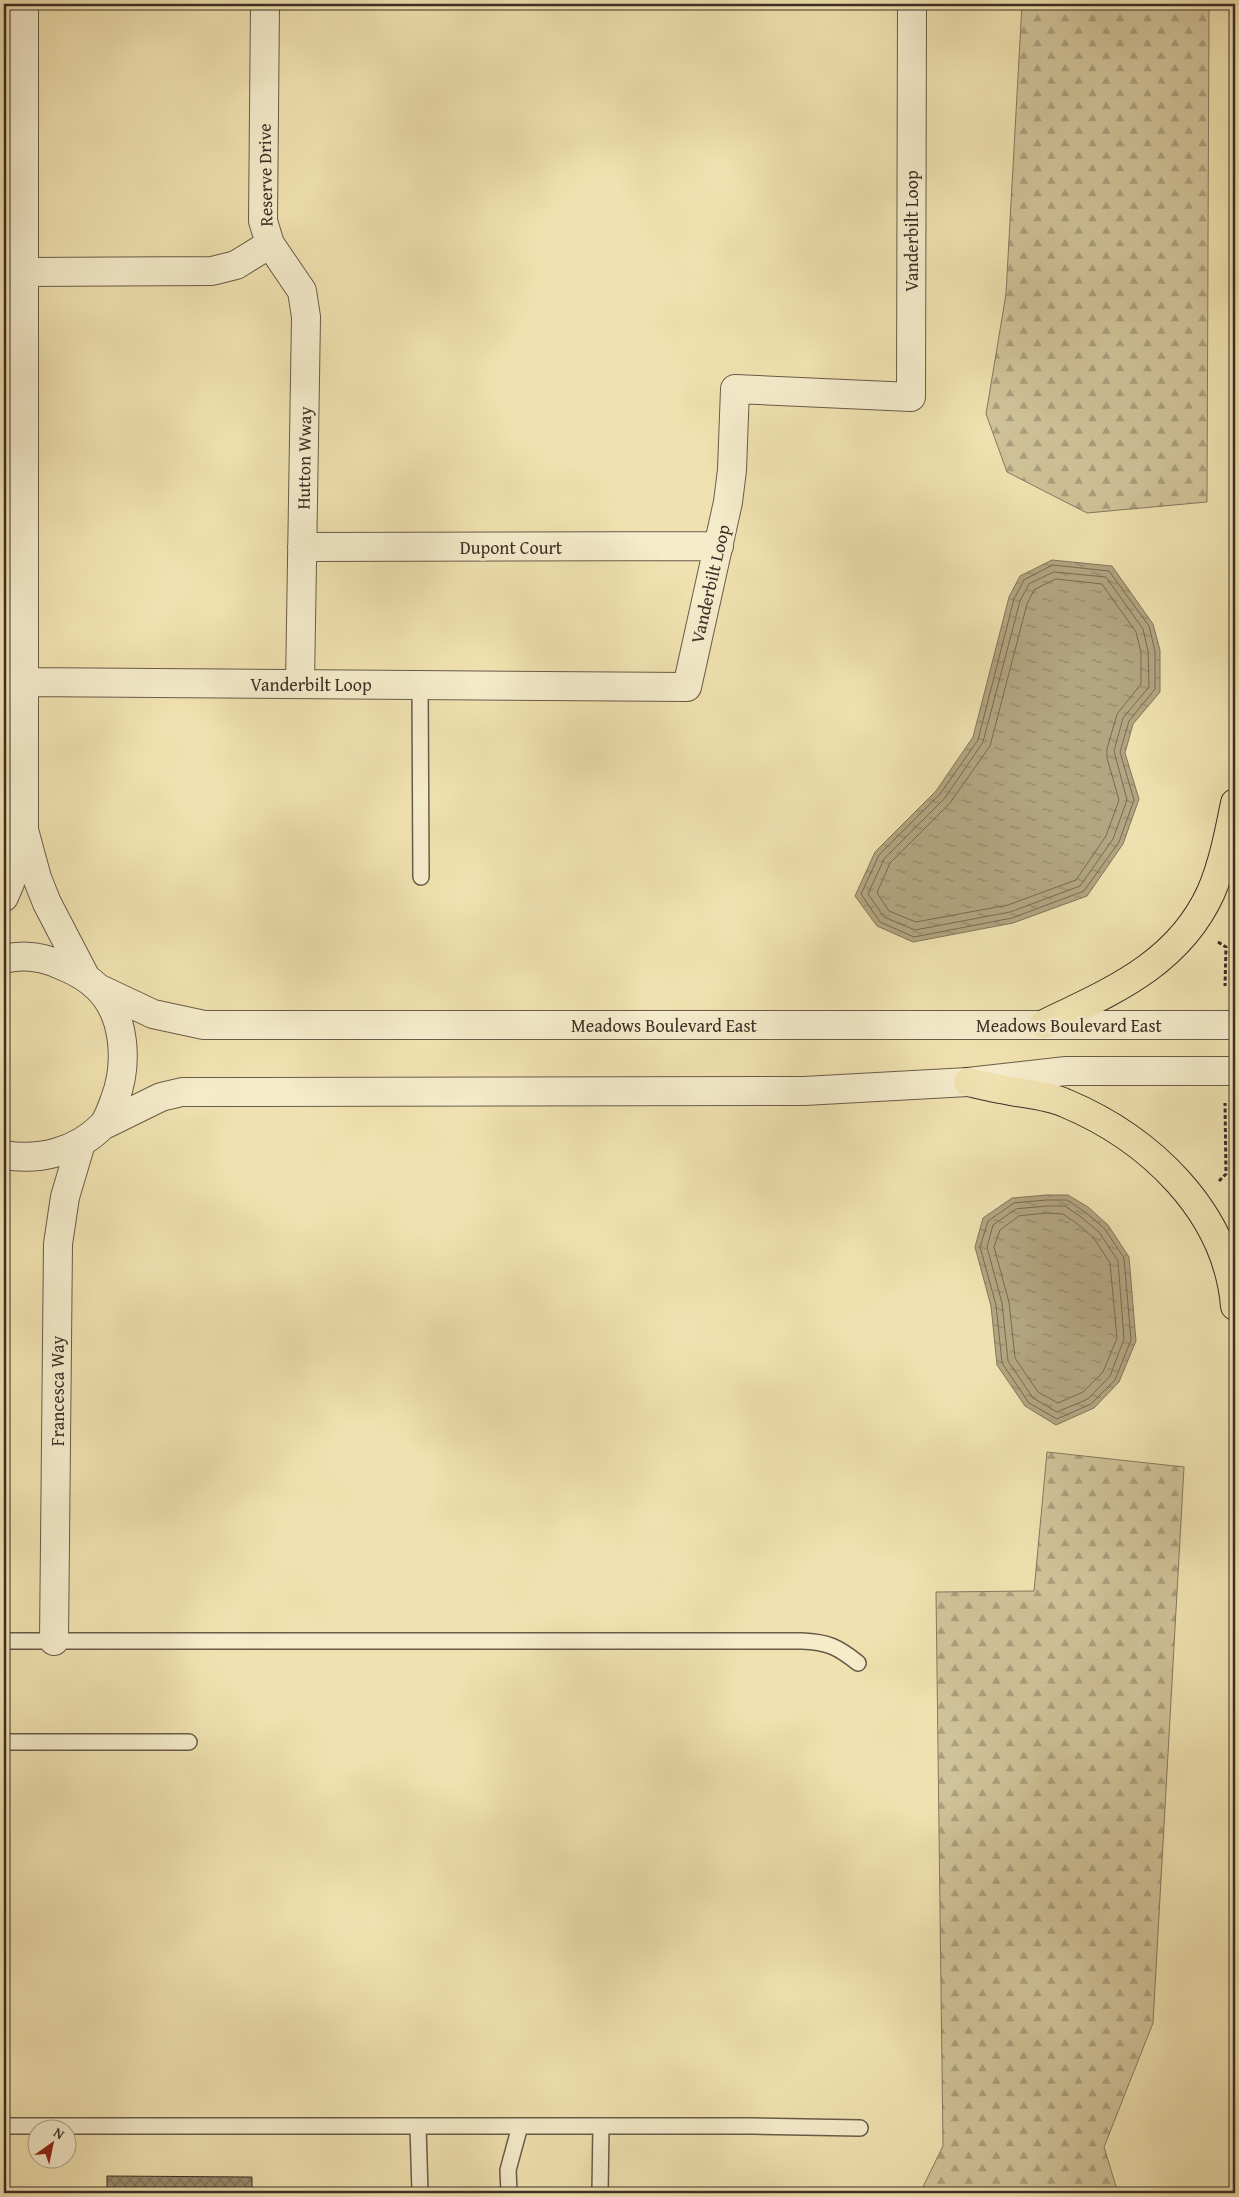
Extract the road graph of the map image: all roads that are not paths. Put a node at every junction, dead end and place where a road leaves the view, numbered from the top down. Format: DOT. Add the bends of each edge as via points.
graph roads {
  1 [pos="265,4"];
  2 [pos="912,4"];
  3 [pos="17,21"];
  4 [pos="270,244"];
  5 [pos="24,272"];
  6 [pos="719,546"];
  7 [pos="302,548"];
  8 [pos="14,554"];
  9 [pos="24,682"];
  10 [pos="300,684"];
  11 [pos="420,684"];
  12 [pos="1235,804"];
  13 [pos="24,829"];
  14 [pos="421,877"];
  15 [pos="4,897"];
  16 [pos="4,958"];
  17 [pos="93,983"];
  18 [pos="1044,1024"];
  19 [pos="1235,1025"];
  20 [pos="1235,1071"];
  21 [pos="968,1082"];
  22 [pos="104,1125"];
  23 [pos="81,1143"];
  24 [pos="4,1155"];
  25 [pos="1235,1306"];
  26 [pos="4,1641"];
  27 [pos="54,1641"];
  28 [pos="858,1663"];
  29 [pos="4,1742"];
  30 [pos="189,1742"];
  31 [pos="4,2126"];
  32 [pos="418,2126"];
  33 [pos="520,2126"];
  34 [pos="600,2126"];
  35 [pos="860,2128"];
  36 [pos="420,2193"];
  37 [pos="509,2193"];
  38 [pos="600,2193"];
  1 -- 4 [label="street, Reserve Drive" via="263,221"];
  2 -- 6 [label="street, Vanderbilt Loop" via="911,397 735,389 732,470"];
  3 -- 5 [label="street"];
  4 -- 5 [label="street, Reserve Drive" via="236,265 212,271"];
  4 -- 7 [label="street, Hutton Wway" via="302,291 305,303"];
  5 -- 8 [label="street"];
  6 -- 7 [label="street, Dupont Court"];
  6 -- 11 [label="street, Vanderbilt Loop" via="686,686"];
  7 -- 10 [label="street, Hutton Wway"];
  8 -- 9 [label="street"];
  9 -- 10 [label="street, Vanderbilt Loop"];
  9 -- 13 [label="street"];
  10 -- 11 [label="street, Vanderbilt Loop"];
  11 -- 14 [label="lane"];
  12 -- 18 [label="highway" via="1224,854 1210,893 1187,930 1156,963 1118,988"];
  13 -- 15 [label="street"];
  13 -- 17 [label="street" via="47,904"];
  16 -- 17 [label="street, Meadows Boulevard East" via="30,956 50,960"];
  17 -- 18 [label="street, Meadows Boulevard East" via="153,1014 204,1025"];
  17 -- 22 [label="street" via="116,1019 123,1040 121,1084"];
  18 -- 19 [label="street, Meadows Boulevard East"];
  20 -- 21 [label="street" via="1066,1071"];
  21 -- 22 [label="street" via="804,1091 182,1092 155,1099"];
  21 -- 25 [label="highway" via="1064,1102 1147,1151 1192,1199 1212,1227 1229,1274"];
  22 -- 23 [label="street"];
  23 -- 24 [label="street" via="60,1152 38,1156"];
  23 -- 27 [label="street, Francesca Way" via="65,1197 58,1244"];
  26 -- 27 [label="lane"];
  27 -- 28 [label="lane" via="802,1641 835,1646"];
  29 -- 30 [label="lane"];
  31 -- 32 [label="lane"];
  32 -- 33 [label="lane"];
  32 -- 36 [label="lane"];
  33 -- 34 [label="lane"];
  33 -- 37 [label="lane" via="508,2170"];
  34 -- 35 [label="lane"];
  34 -- 38 [label="lane"];
}
